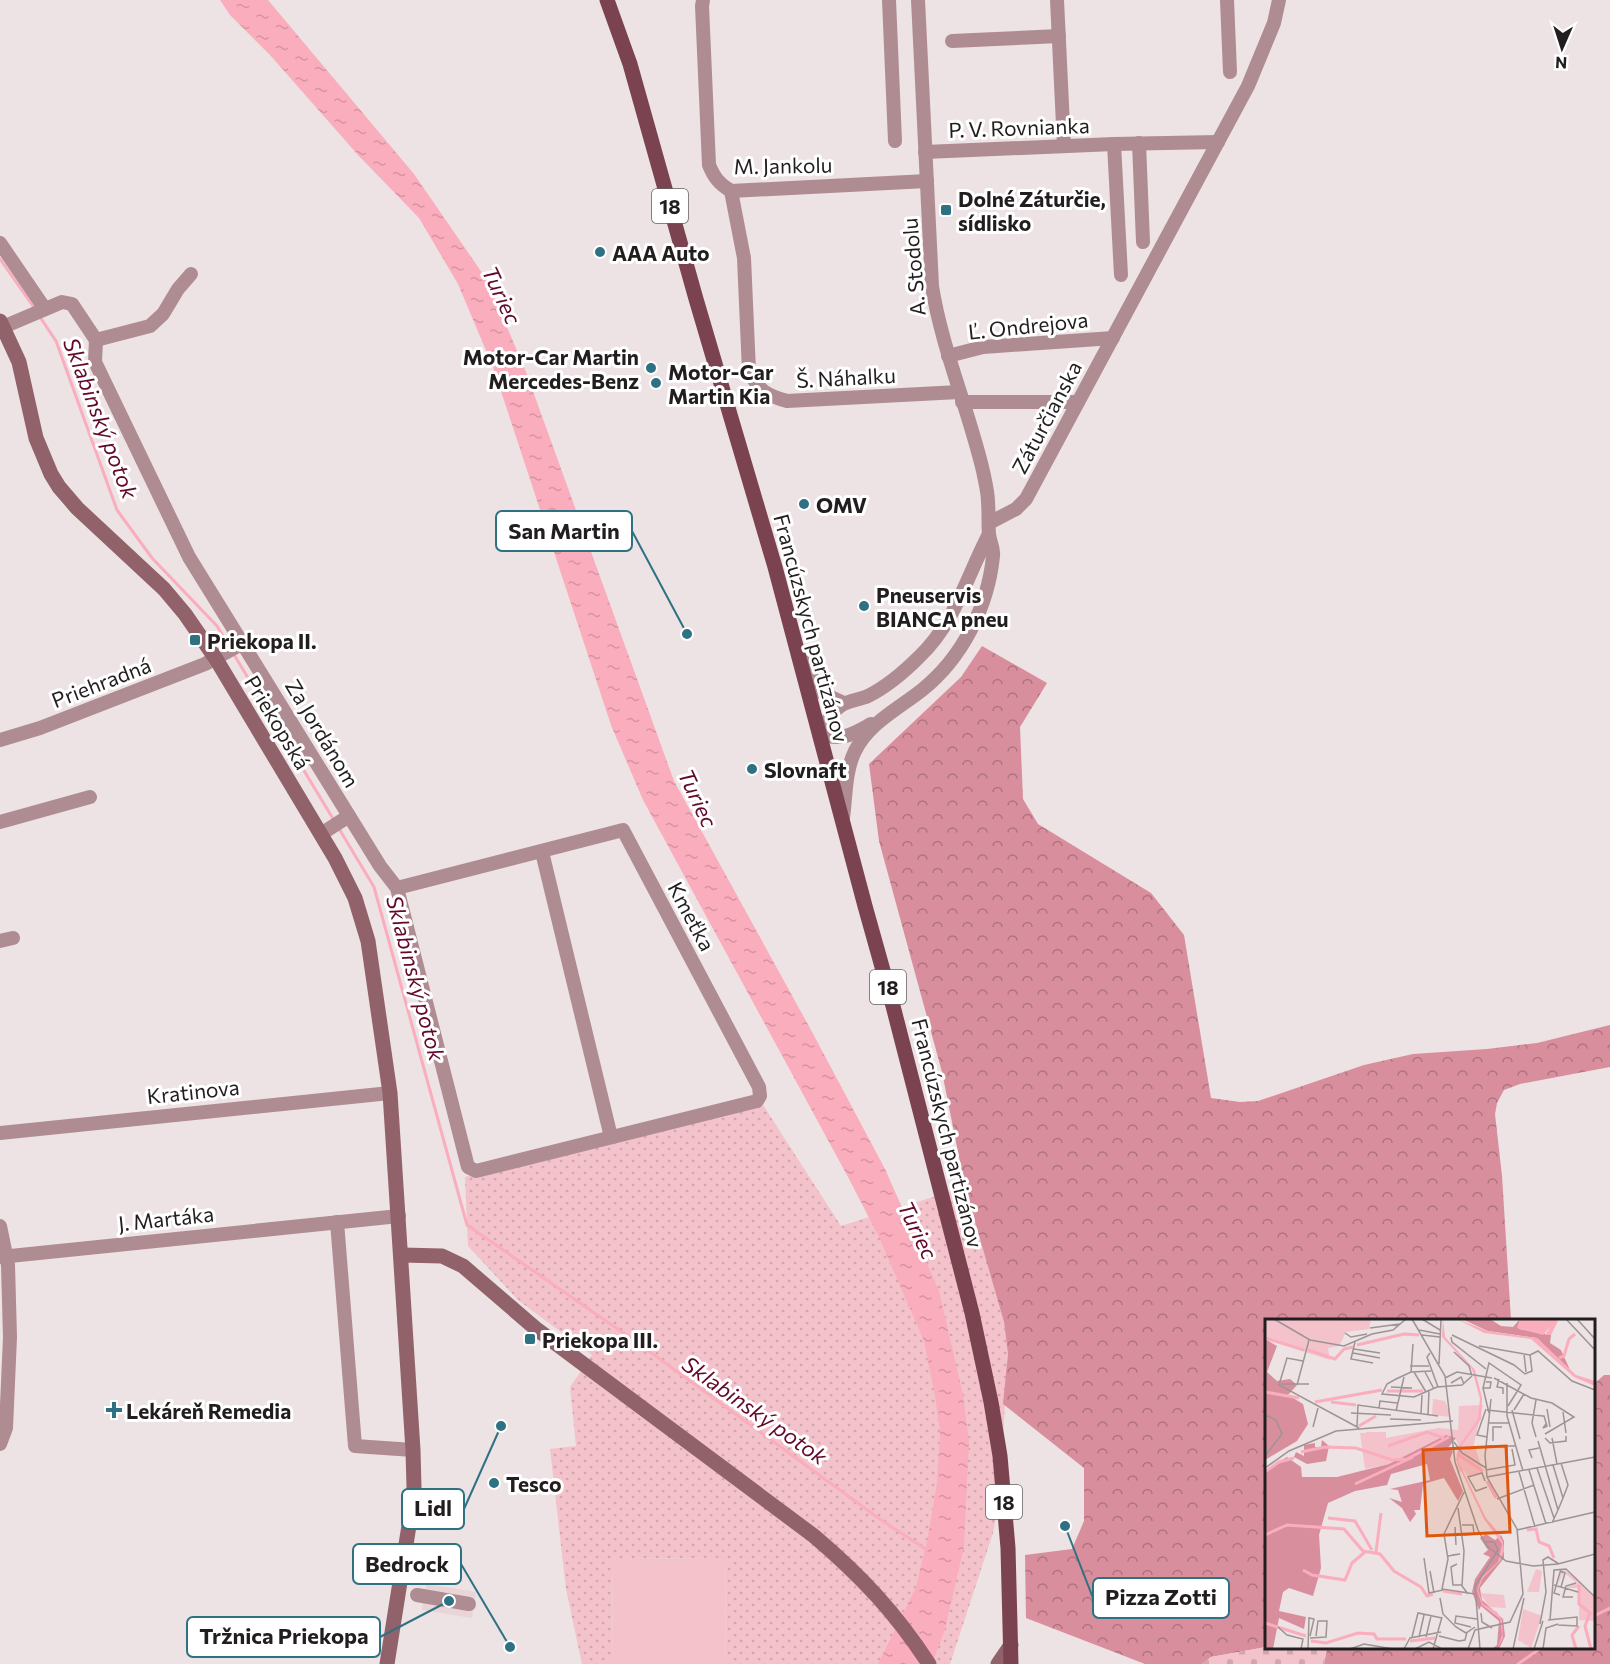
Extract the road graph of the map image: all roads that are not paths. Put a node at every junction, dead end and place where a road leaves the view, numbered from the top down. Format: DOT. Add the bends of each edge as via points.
graph roads {
  1 [pos="607,0"];
  2 [pos="703,0"];
  3 [pos="889,0"];
  4 [pos="918,0"];
  5 [pos="1057,0"];
  6 [pos="1227,0"];
  7 [pos="1279,0"];
  8 [pos="1059,36"];
  9 [pos="952,41"];
  10 [pos="1230,72"];
  11 [pos="895,141"];
  12 [pos="1218,142"];
  13 [pos="1139,143"];
  14 [pos="1114,144"];
  15 [pos="1064,146"];
  16 [pos="925,152"];
  17 [pos="927,181"];
  18 [pos="730,191"];
  19 [pos="1143,242"];
  20 [pos="0,243"];
  21 [pos="191,274"];
  22 [pos="1122,274"];
  23 [pos="45,309"];
  24 [pos="2,324"];
  25 [pos="1113,338"];
  26 [pos="96,340"];
  27 [pos="948,356"];
  28 [pos="961,397"];
  29 [pos="1078,402"];
  30 [pos="989,528"];
  31 [pos="243,643"];
  32 [pos="796,646"];
  33 [pos="220,656"];
  34 [pos="844,703"];
  35 [pos="884,717"];
  36 [pos="819,734"];
  37 [pos="0,740"];
  38 [pos="90,797"];
  39 [pos="349,816"];
  40 [pos="0,822"];
  41 [pos="843,822"];
  42 [pos="326,831"];
  43 [pos="542,852"];
  44 [pos="397,888"];
  45 [pos="390,1093"];
  46 [pos="0,1133"];
  47 [pos="611,1137"];
  48 [pos="399,1216"];
  49 [pos="337,1222"];
  50 [pos="0,1226"];
  51 [pos="402,1255"];
  52 [pos="3,1257"];
  53 [pos="0,1444"];
  54 [pos="413,1450"];
  55 [pos="417,1595"];
  56 [pos="469,1604"];
  57 [pos="1011,1645"];
  58 [pos="387,1664"];
  59 [pos="929,1664"];
  60 [pos="998,1664"];
  61 [pos="1011,1664"];
  1 -- 32 [label="main road, Francúzskych partizánov / 18" via="642,104"];
  2 -- 18 [label="street, M. Jankolu" via="709,165 713,177"];
  3 -- 11 [label="street"];
  4 -- 16 [label="street, A. Stodolu"];
  5 -- 8 [label="street"];
  6 -- 10 [label="street"];
  7 -- 12 [label="street, Záturčianska" via="1274,23 1248,86"];
  8 -- 9 [label="street"];
  8 -- 15 [label="street"];
  12 -- 13 [label="street, P. V. Rovnianka"];
  12 -- 25 [label="street, Záturčianska"];
  13 -- 14 [label="street, P. V. Rovnianka"];
  13 -- 19 [label="street"];
  14 -- 15 [label="street, P. V. Rovnianka"];
  14 -- 22 [label="street, P. V. Rovnianka"];
  15 -- 16 [label="street, P. V. Rovnianka"];
  16 -- 17 [label="street, A. Stodolu"];
  17 -- 18 [label="street, M. Jankolu"];
  17 -- 27 [label="street, A. Stodolu" via="932,286"];
  18 -- 28 [label="street, Š. Náhalku" via="744,258 749,371 756,385 787,401"];
  20 -- 23 [label="street"];
  21 -- 26 [label="street" via="150,326"];
  23 -- 24 [label="street"];
  23 -- 26 [label="street" via="62,302 72,304"];
  24 -- 33 [label="street, Priekopská" via="19,362 36,438 59,488 164,589"];
  25 -- 27 [label="street, Ľ. Ondrejova" via="983,347"];
  25 -- 29 [label="street, Záturčianska"];
  26 -- 31 [label="street, Za Jordánom" via="95,362 157,494 189,557"];
  27 -- 28 [label="street, A. Stodolu"];
  28 -- 29 [label="street, Š. Náhalku"];
  28 -- 30 [label="street, A. Stodolu" via="983,472"];
  29 -- 30 [label="street, Záturčianska" via="1026,498"];
  30 -- 34 [label="street" via="956,608 932,644 884,686"];
  30 -- 35 [label="street" via="993,553 989,581 972,627 936,677"];
  31 -- 33 [label="street, Priehradná"];
  31 -- 39 [label="street, Za Jordánom"];
  32 -- 34 [label="street" via="820,692"];
  32 -- 36 [label="main road, Francúzskych partizánov / 18"];
  33 -- 37 [label="street, Priehradná" via="40,728"];
  33 -- 42 [label="street, Priekopská"];
  34 -- 36 [label="street"];
  35 -- 36 [label="street" via="850,735 833,738"];
  35 -- 41 [label="street" via="855,751"];
  36 -- 41 [label="main road, Francúzskych partizánov / 18"];
  38 -- 40 [label="street"];
  39 -- 42 [label="street"];
  39 -- 44 [label="street, Za Jordánom"];
  41 -- 57 [label="main road, Francúzskych partizánov / 18" via="954,1241 991,1402 1008,1548"];
  42 -- 45 [label="street, Priekopská" via="369,941"];
  43 -- 44 [label="street, Kmeťka"];
  43 -- 47 [label="street"];
  43 -- 47 [label="street, Kmeťka" via="623,830 759,1087 757,1101"];
  44 -- 47 [label="street, Za Jordánom" via="468,1167 476,1171"];
  45 -- 46 [label="street, Kratinova"];
  45 -- 48 [label="street, Priekopská"];
  48 -- 49 [label="street, J. Martáka"];
  48 -- 51 [label="street, Priekopská"];
  49 -- 52 [label="street, J. Martáka"];
  49 -- 54 [label="street" via="355,1446"];
  50 -- 52 [label="street"];
  51 -- 54 [label="street, Priekopská"];
  51 -- 59 [label="street" via="442,1256 463,1266 535,1328 814,1536 852,1568 893,1612"];
  52 -- 53 [label="street" via="10,1337 6,1428"];
  54 -- 58 [label="street, Priekopská" via="410,1522"];
  55 -- 56 [label="street"];
  57 -- 60 [label="street"];
  57 -- 61 [label="main road, Francúzskych partizánov / 18"];
}
